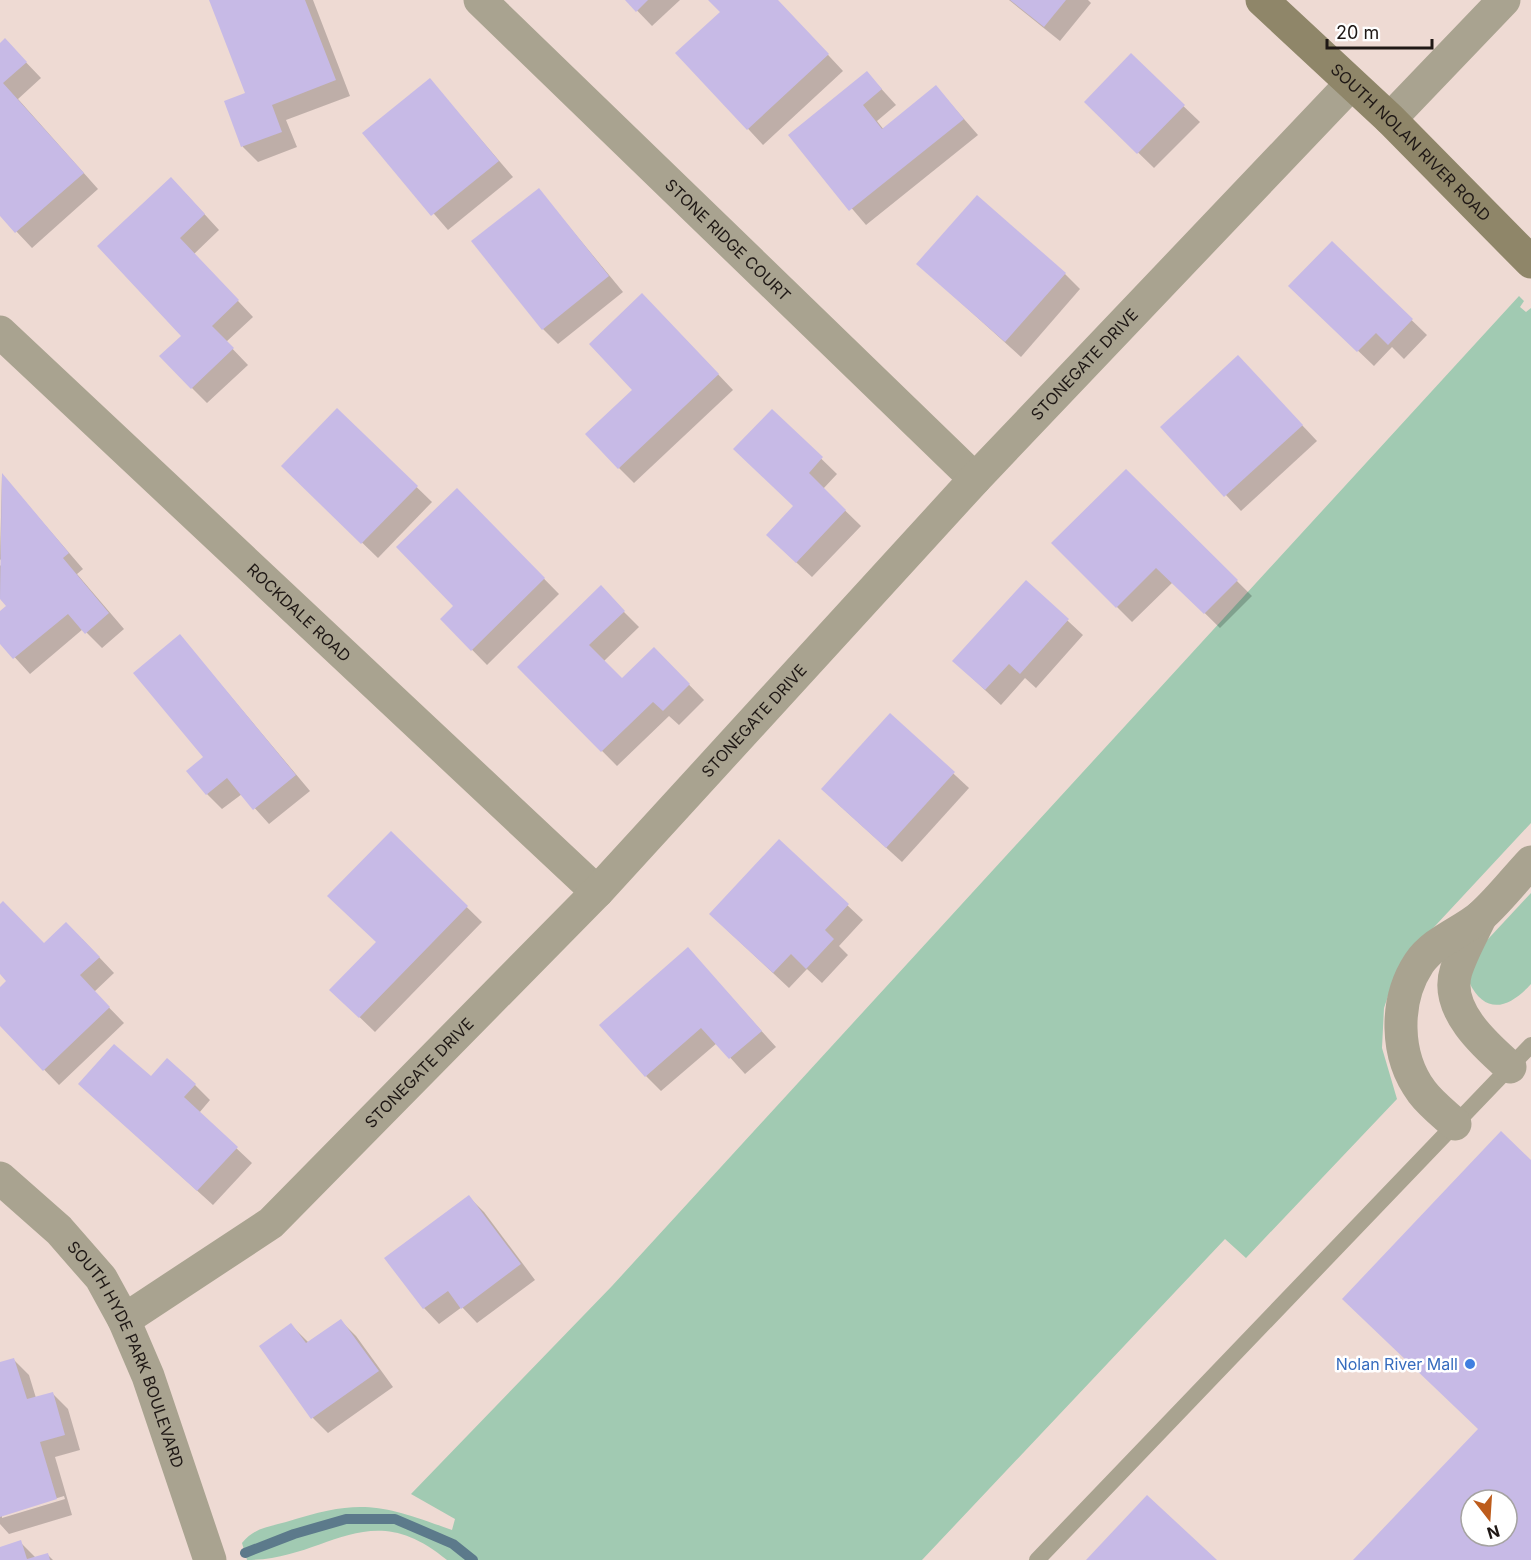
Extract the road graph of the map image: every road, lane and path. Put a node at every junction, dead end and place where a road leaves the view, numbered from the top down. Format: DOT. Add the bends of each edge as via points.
graph roads {
  1 [pos="480,0"];
  2 [pos="1262,0"];
  3 [pos="1504,0"];
  4 [pos="1351,84"];
  5 [pos="1390,119"];
  6 [pos="1531,262"];
  7 [pos="0,332"];
  8 [pos="975,479"];
  9 [pos="1531,862"];
  10 [pos="597,892"];
  11 [pos="1481,916"];
  12 [pos="1521,1056"];
  13 [pos="1455,1124"];
  14 [pos="0,1178"];
  15 [pos="124,1320"];
  16 [pos="210,1560"];
  17 [pos="1037,1560"];
  1 -- 8 [label="street, STONE RIDGE COURT"];
  2 -- 4 [label="main road, SOUTH NOLAN RIVER ROAD"];
  3 -- 5 [label="street"];
  4 -- 5 [label="main road, SOUTH NOLAN RIVER ROAD"];
  4 -- 8 [label="street, STONEGATE DRIVE"];
  5 -- 6 [label="main road, SOUTH NOLAN RIVER ROAD"];
  7 -- 10 [label="street, ROCKDALE ROAD"];
  8 -- 10 [label="street, STONEGATE DRIVE"];
  9 -- 11 [label="street"];
  10 -- 15 [label="street, STONEGATE DRIVE" via="270,1223"];
  11 -- 12 [label="street" via="1455,973 1456,995 1466,1023 1483,1044"];
  11 -- 13 [label="street" via="1420,962 1402,1004 1401,1032 1407,1067 1422,1093"];
  12 -- 13 [label="lane"];
  13 -- 17 [label="lane"];
  14 -- 15 [label="street, SOUTH HYDE PARK BOULEVARD" via="66,1238 100,1278"];
  15 -- 16 [label="street, SOUTH HYDE PARK BOULEVARD" via="148,1376"];
}
